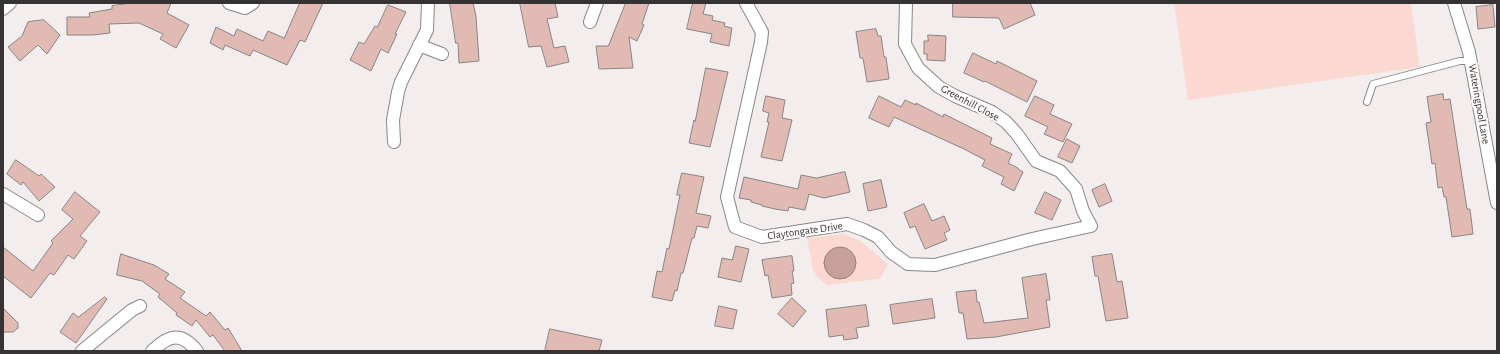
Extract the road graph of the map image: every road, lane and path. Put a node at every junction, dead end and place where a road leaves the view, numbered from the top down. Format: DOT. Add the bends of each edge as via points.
graph roads {
  1 [pos="10,3"];
  2 [pos="229,3"];
  3 [pos="254,3"];
  4 [pos="428,3"];
  5 [pos="597,3"];
  6 [pos="746,3"];
  7 [pos="906,3"];
  8 [pos="1454,3"];
  9 [pos="3,10"];
  10 [pos="590,22"];
  11 [pos="420,44"];
  12 [pos="442,54"];
  13 [pos="1470,56"];
  14 [pos="1367,102"];
  15 [pos="394,142"];
  16 [pos="3,194"];
  17 [pos="1497,203"];
  18 [pos="38,215"];
  19 [pos="1091,226"];
  20 [pos="140,306"];
  21 [pos="82,351"];
  22 [pos="152,351"];
  23 [pos="197,351"];
  1 -- 9 [label="street"];
  2 -- 3 [label="street" via="245,8"];
  4 -- 11 [label="street" via="426,30"];
  5 -- 10 [label="street"];
  6 -- 19 [label="street, Claytongate Drive" via="762,32 727,197 735,226 762,237 847,224 878,237 891,252 908,264 935,264"];
  7 -- 19 [label="street, Greenhill Close" via="905,44 918,68 939,87 992,112 1006,122 1036,161 1060,171 1076,189"];
  8 -- 13 [label="street, Wateringpool Lane"];
  11 -- 12 [label="street"];
  11 -- 15 [label="street" via="398,92 393,120"];
  13 -- 14 [label="lane" via="1460,61 1373,84"];
  13 -- 17 [label="street, Wateringpool Lane"];
  16 -- 18 [label="street"];
  20 -- 21 [label="street"];
  22 -- 23 [label="street" via="163,341 178,337 190,342"];
}
